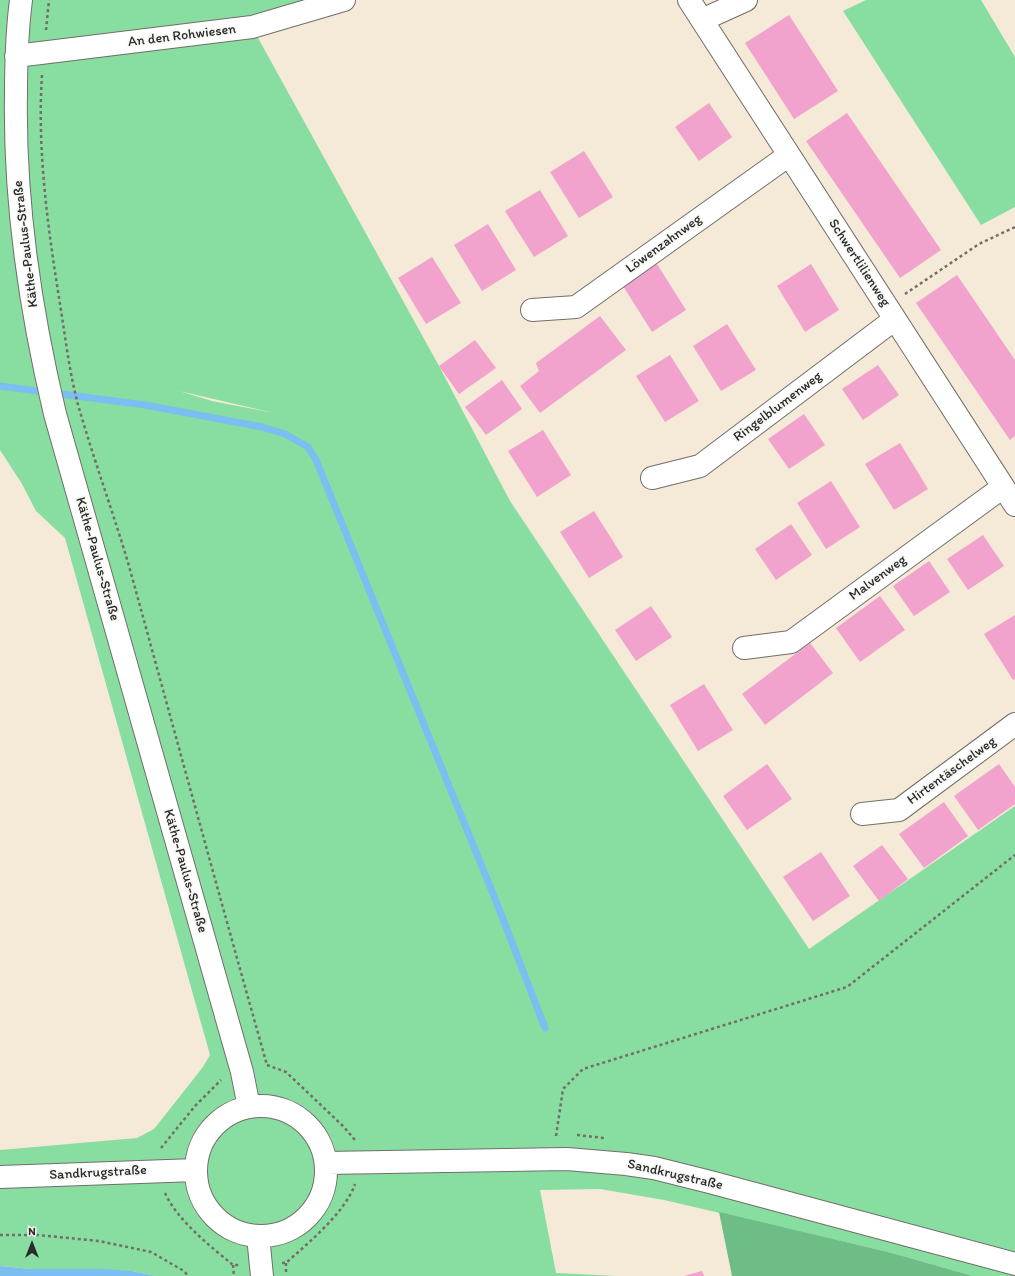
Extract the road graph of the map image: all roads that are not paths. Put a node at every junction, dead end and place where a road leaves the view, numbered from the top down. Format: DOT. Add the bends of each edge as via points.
graph roads {
  1 [pos="21,0"];
  2 [pos="344,0"];
  3 [pos="689,0"];
  4 [pos="746,0"];
  5 [pos="702,20"];
  6 [pos="16,56"];
  7 [pos="789,155"];
  8 [pos="532,310"];
  9 [pos="891,312"];
  10 [pos="652,478"];
  11 [pos="1003,487"];
  12 [pos="1015,505"];
  13 [pos="744,648"];
  14 [pos="1015,724"];
  15 [pos="862,814"];
  16 [pos="249,1107"];
  17 [pos="326,1163"];
  18 [pos="196,1170"];
  19 [pos="0,1177"];
  20 [pos="258,1236"];
  21 [pos="1015,1264"];
  22 [pos="261,1270"];
  1 -- 6 [label="street, Käthe-Paulus-Straße"];
  2 -- 6 [label="street, An den Rohwiesen" via="252,27"];
  3 -- 5 [label="street"];
  4 -- 5 [label="street"];
  5 -- 7 [label="street, Schwertlilienweg"];
  6 -- 16 [label="street, Käthe-Paulus-Straße" via="15,130 22,230 44,368 242,1072"];
  7 -- 8 [label="street, Löwenzahnweg" via="576,307"];
  7 -- 9 [label="street, Schwertlilienweg"];
  9 -- 10 [label="street, Ringelblumenweg" via="700,466"];
  9 -- 11 [label="street, Schwertlilienweg"];
  11 -- 12 [label="street, Schwertlilienweg"];
  11 -- 13 [label="street, Malvenweg" via="791,642"];
  14 -- 15 [label="street, Hirtentäschelweg" via="899,810"];
  16 -- 17 [label="street" via="281,1109 296,1116 312,1131 323,1149"];
  16 -- 18 [label="street" via="229,1114 212,1128 202,1144"];
  17 -- 20 [label="street" via="323,1193 312,1212 295,1227 270,1236"];
  17 -- 21 [label="street, Sandkrugstraße" via="574,1159 654,1168"];
  18 -- 19 [label="street, Sandkrugstraße"];
  18 -- 20 [label="street" via="198,1190 208,1210 224,1225 242,1234"];
  20 -- 22 [label="street"];
}
